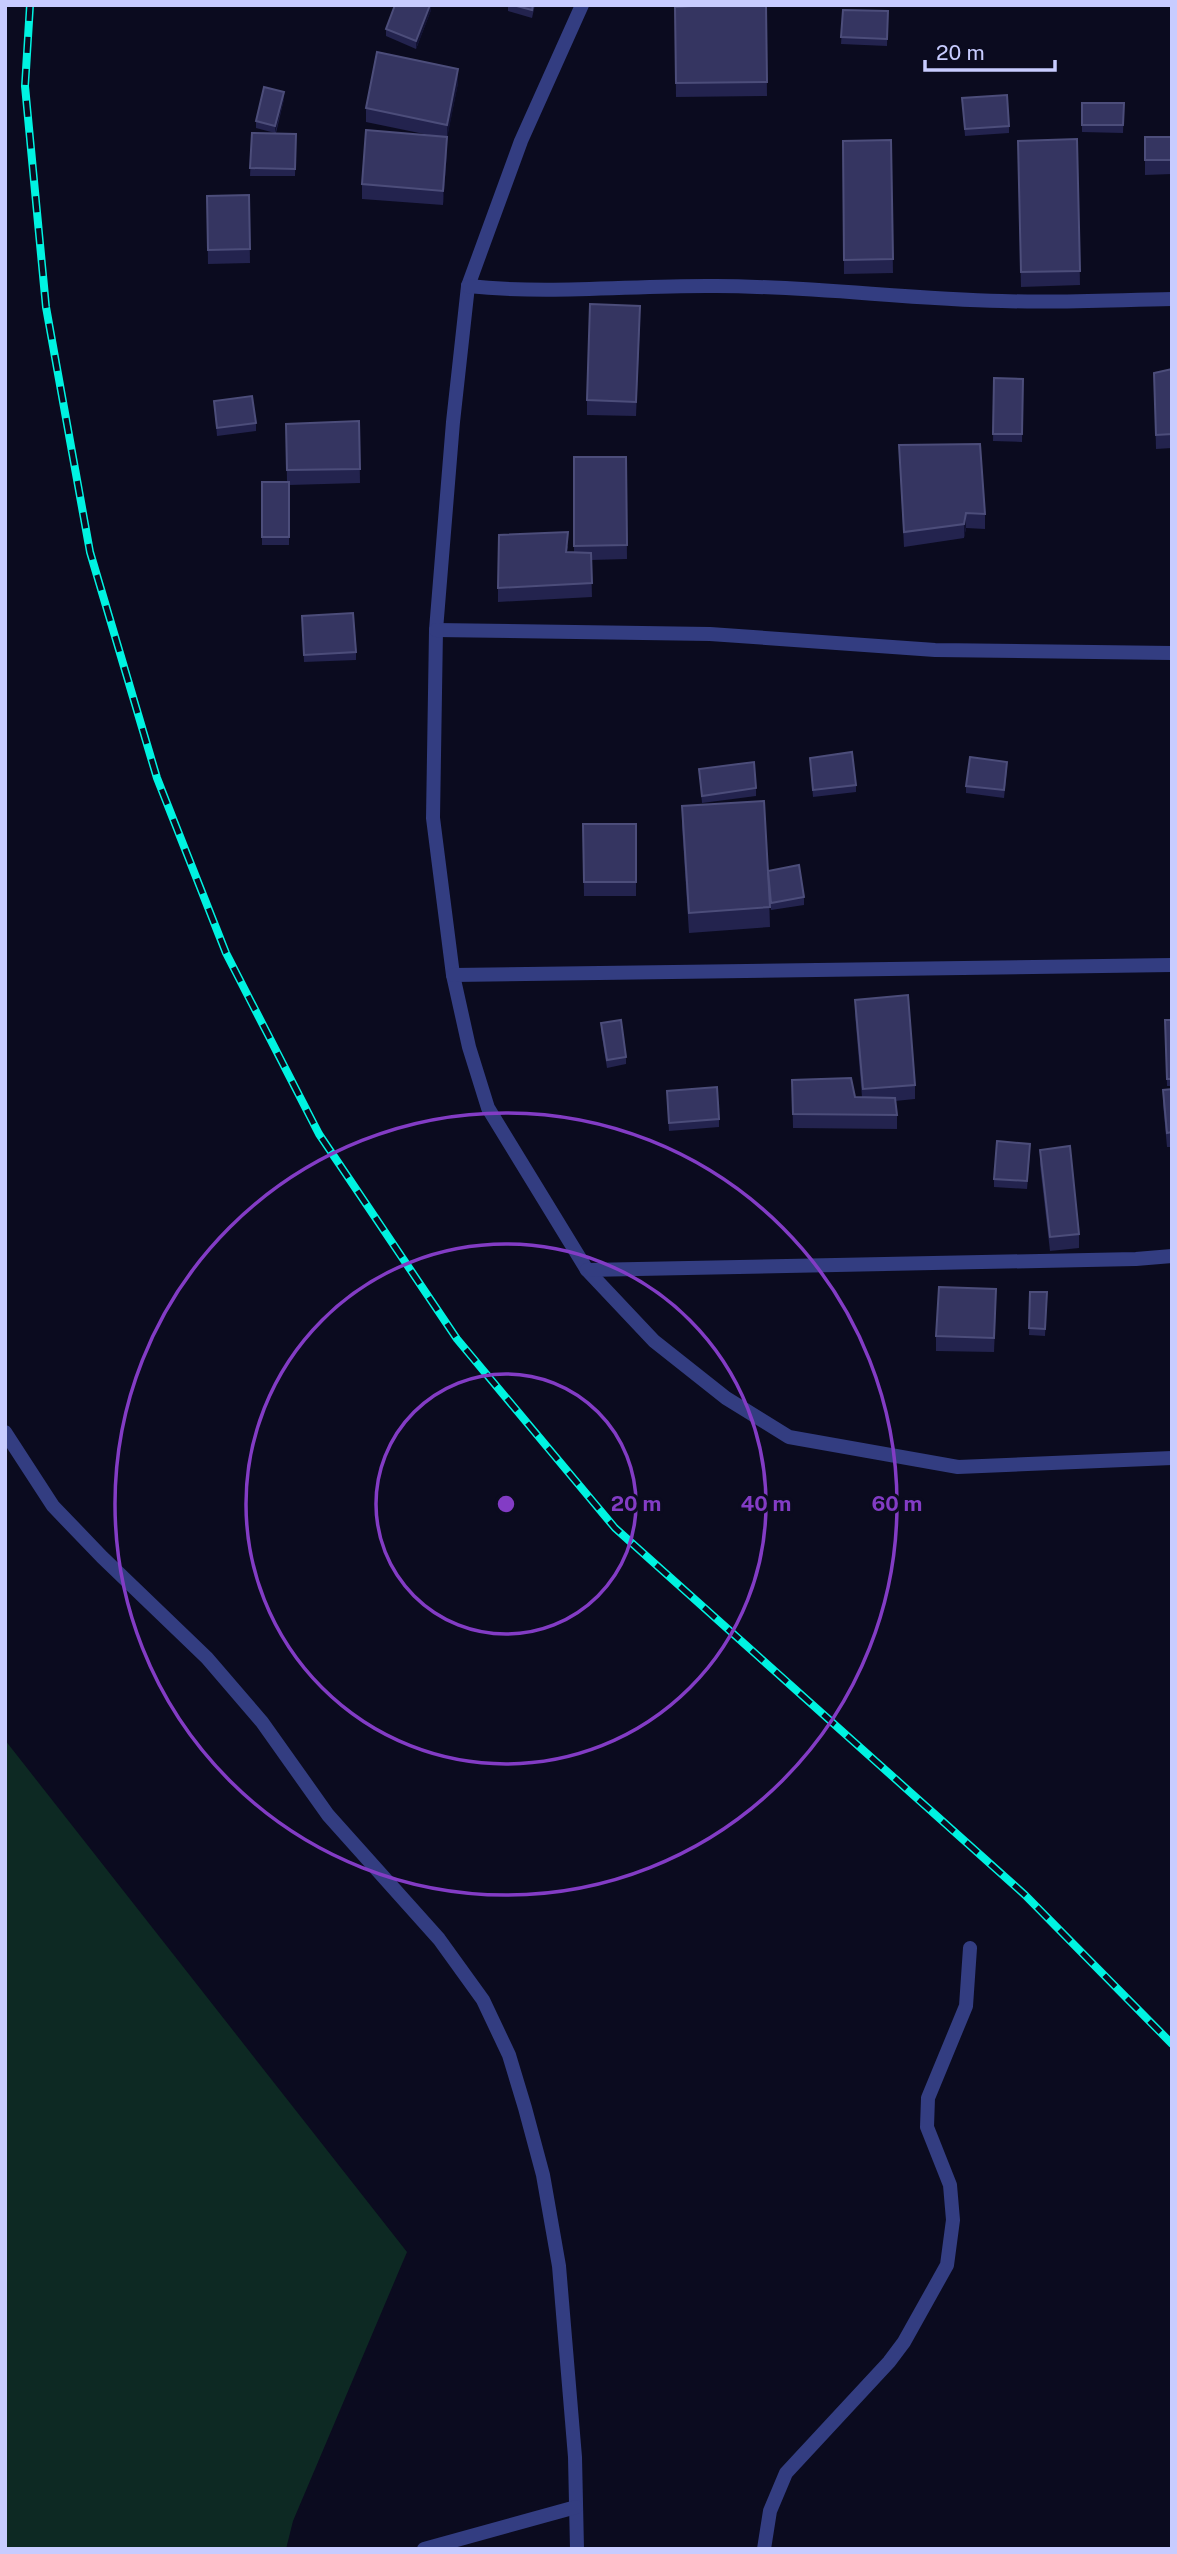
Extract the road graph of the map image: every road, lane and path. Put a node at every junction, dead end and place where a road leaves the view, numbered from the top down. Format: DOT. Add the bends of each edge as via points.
graph roads {
  1 [pos="582,5"];
  2 [pos="468,286"];
  3 [pos="1172,299"];
  4 [pos="436,630"];
  5 [pos="1172,653"];
  6 [pos="1172,965"];
  7 [pos="453,975"];
  8 [pos="1172,1256"];
  9 [pos="587,1270"];
  10 [pos="5,1432"];
  11 [pos="1172,1458"];
  12 [pos="970,1948"];
  13 [pos="576,2507"];
  14 [pos="424,2549"];
  15 [pos="577,2549"];
  16 [pos="764,2549"];
  1 -- 2 [label="street" via="522,141"];
  2 -- 3 [label="street" via="594,291 730,286 1002,302"];
  2 -- 4 [label="street"];
  4 -- 5 [label="street" via="710,634 936,650"];
  4 -- 7 [label="street" via="433,818"];
  6 -- 7 [label="street"];
  7 -- 9 [label="street" via="488,1108"];
  8 -- 9 [label="street"];
  9 -- 11 [label="street" via="654,1341 726,1398 789,1437 958,1467"];
  10 -- 13 [label="street" via="52,1506 207,1658 262,1722 328,1815 439,1939 483,2000 509,2055 543,2175 559,2266"];
  12 -- 16 [label="street" via="966,2006 928,2098 927,2127 950,2185 953,2220 947,2265 889,2362 786,2473 770,2511"];
  13 -- 14 [label="street"];
  13 -- 15 [label="street"];
}
